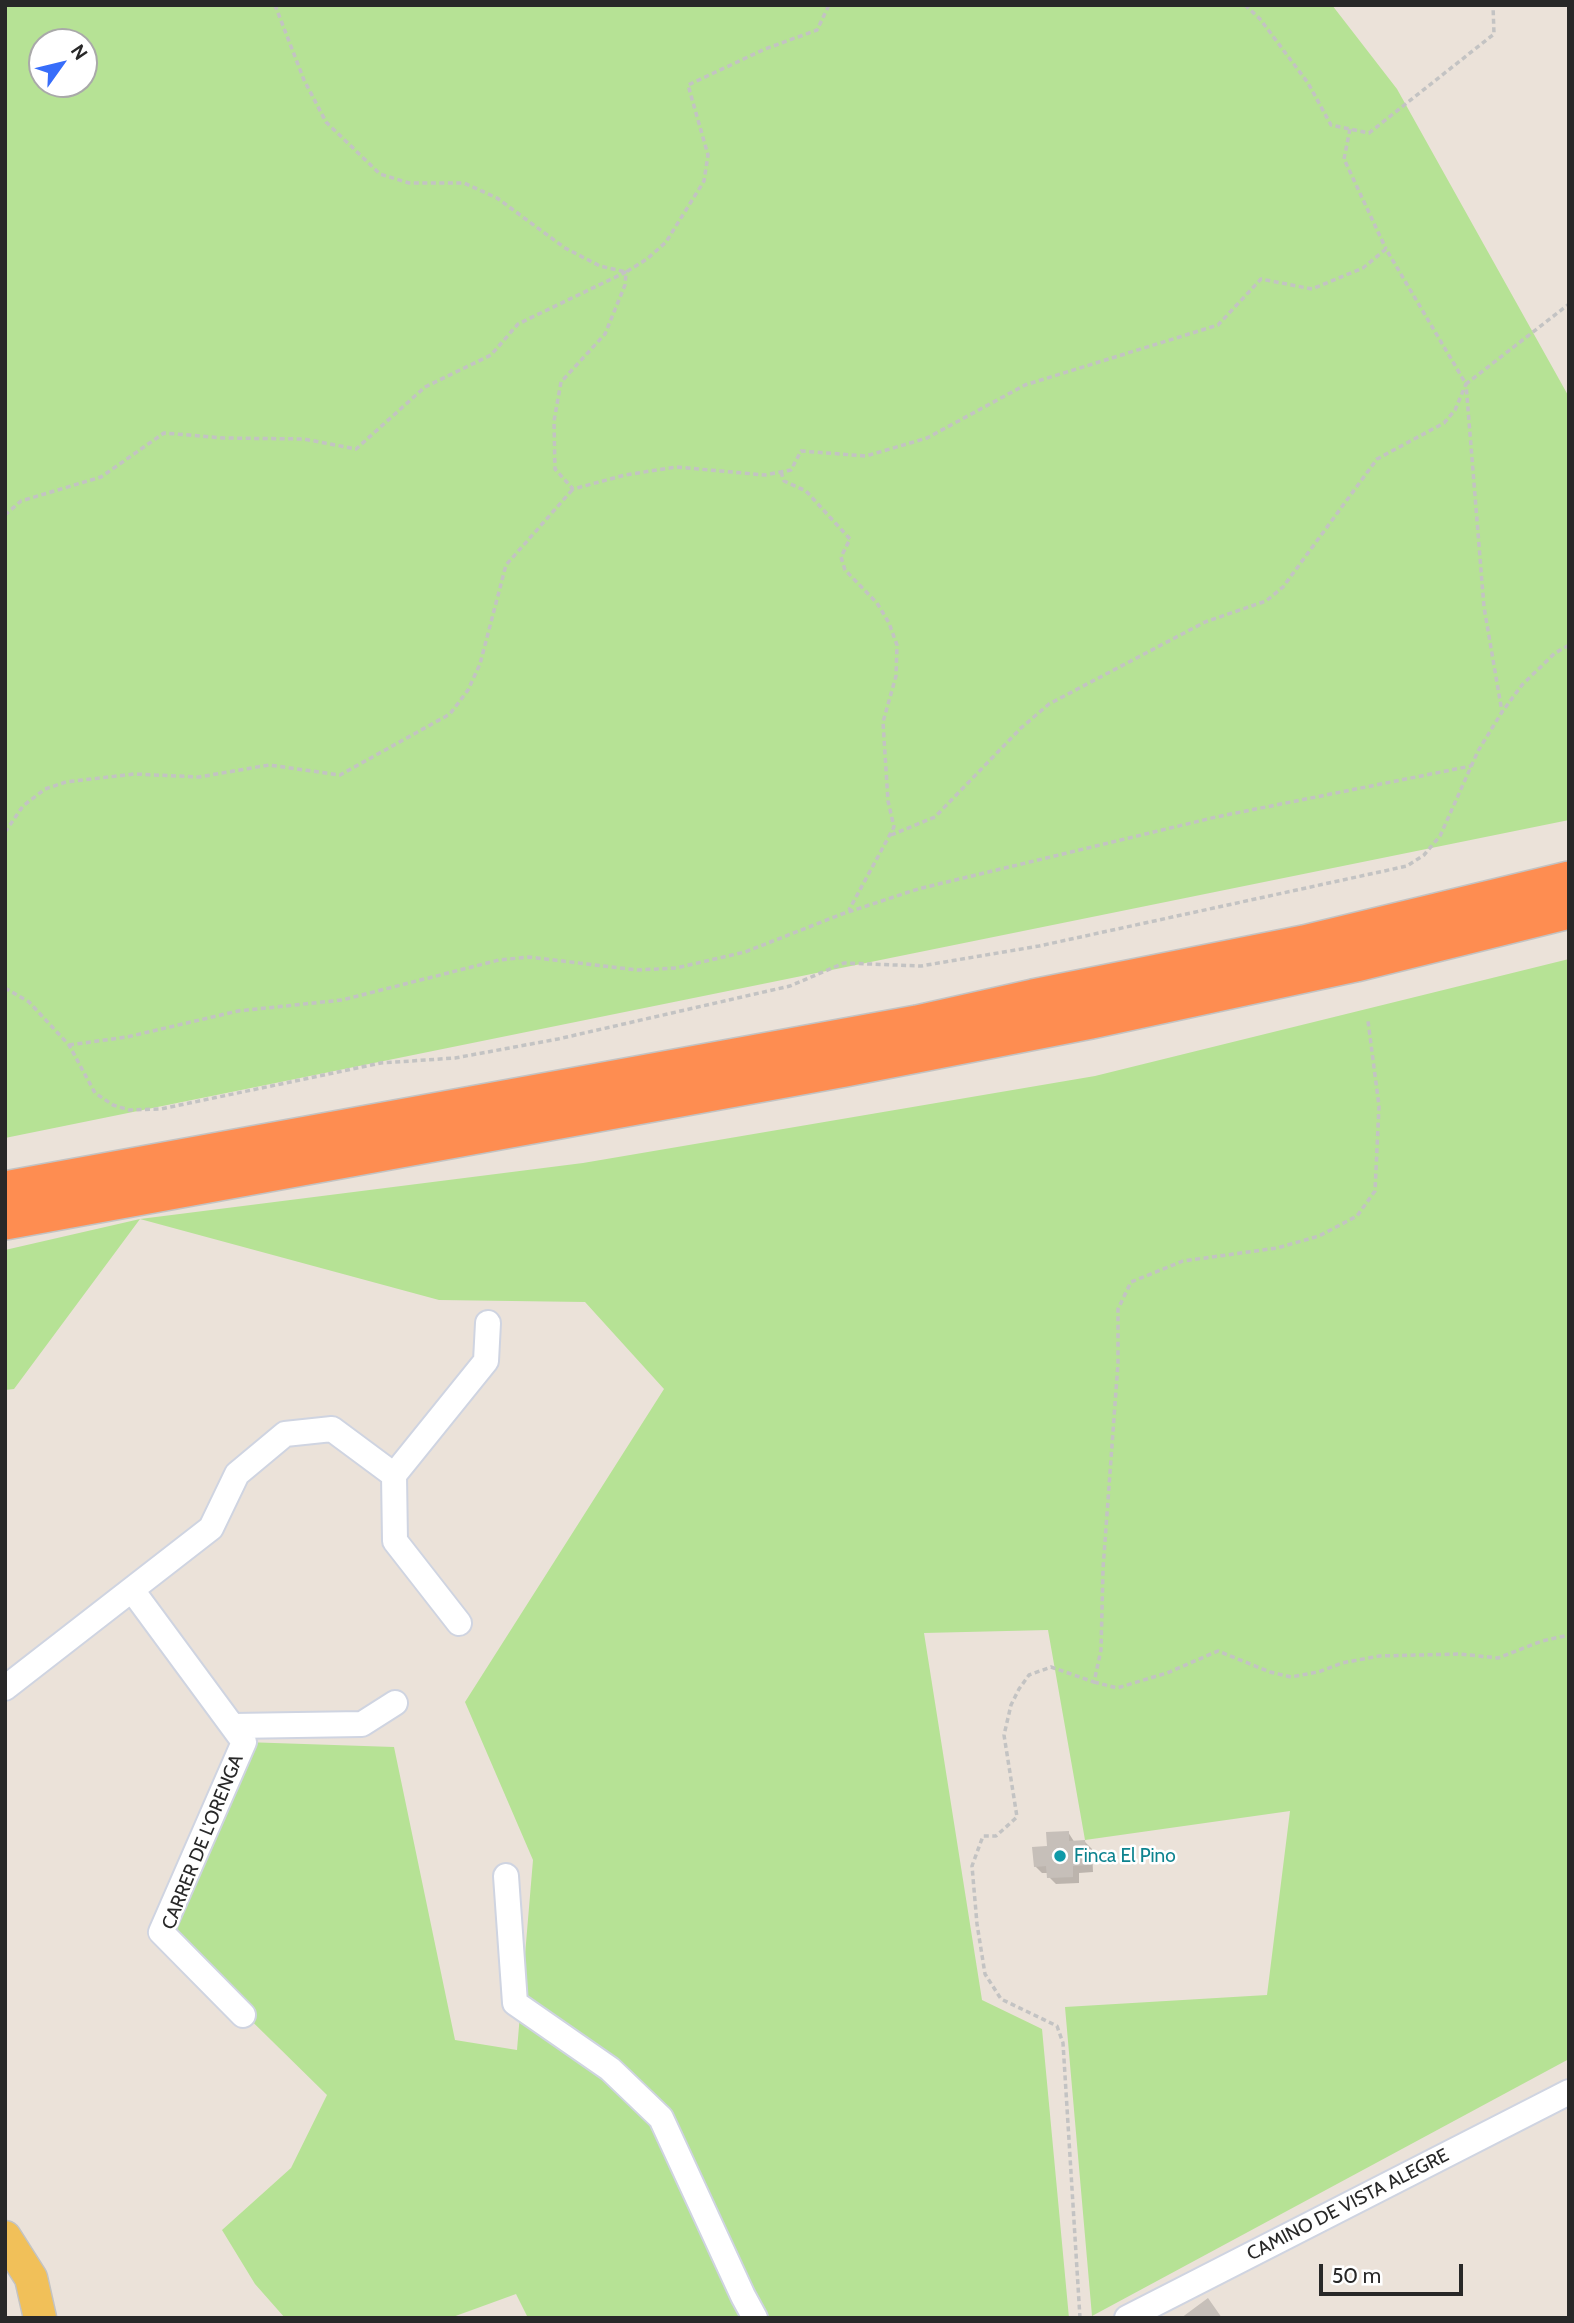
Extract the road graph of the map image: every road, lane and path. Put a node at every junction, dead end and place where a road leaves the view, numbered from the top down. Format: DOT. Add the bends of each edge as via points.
graph roads {
  1 [pos="275,5"];
  2 [pos="829,5"];
  3 [pos="1245,5"];
  4 [pos="1493,5"];
  5 [pos="1350,130"];
  6 [pos="1386,249"];
  7 [pos="626,272"];
  8 [pos="1569,304"];
  9 [pos="1466,384"];
  10 [pos="781,472"];
  11 [pos="573,489"];
  12 [pos="5,515"];
  13 [pos="1569,645"];
  14 [pos="1502,712"];
  15 [pos="1471,766"];
  16 [pos="5,832"];
  17 [pos="891,835"];
  18 [pos="1569,879"];
  19 [pos="1569,911"];
  20 [pos="821,922"];
  21 [pos="5,988"];
  22 [pos="1368,1021"];
  23 [pos="69,1045"];
  24 [pos="5,1189"];
  25 [pos="5,1222"];
  26 [pos="488,1323"];
  27 [pos="394,1475"];
  28 [pos="132,1590"];
  29 [pos="458,1623"];
  30 [pos="1569,1635"];
  31 [pos="1094,1682"];
  32 [pos="5,1688"];
  33 [pos="395,1703"];
  34 [pos="233,1726"];
  35 [pos="506,1876"];
  36 [pos="243,2015"];
  37 [pos="1569,2092"];
  38 [pos="5,2236"];
  39 [pos="40,2318"];
  40 [pos="755,2318"];
  41 [pos="1080,2318"];
  42 [pos="1127,2318"];
  1 -- 7 [label="path" via="326,122 380,174 409,183 464,183 497,198 565,248 600,267"];
  2 -- 7 [label="path" via="817,30 688,85 708,155 704,181 666,242"];
  3 -- 5 [label="path" via="1308,83 1331,125"];
  4 -- 5 [label="path" via="1493,34 1369,133"];
  5 -- 6 [label="path" via="1343,159"];
  6 -- 9 [label="path"];
  6 -- 10 [label="path" via="1363,268 1312,289 1261,279 1218,324 1026,385 927,438 866,456 801,451 790,470"];
  7 -- 11 [label="path" via="606,334 561,382 554,421 555,469"];
  7 -- 12 [label="path" via="518,324 491,355 425,387 356,449 304,439 164,433 101,477 21,501"];
  8 -- 9 [label="path"];
  9 -- 14 [label="path" via="1484,607"];
  9 -- 17 [label="path" via="1444,423 1377,459 1283,587 1266,601 1205,622 1049,704 935,817"];
  10 -- 11 [label="path" via="765,475 676,467"];
  10 -- 17 [label="path" via="784,481 806,491 850,538 841,557 845,570 877,603 897,645 896,676 883,722 894,827"];
  11 -- 16 [label="path" via="506,565 480,664 450,714 340,775 269,765 199,778 134,774 66,782 45,789 23,806"];
  13 -- 14 [label="path" via="1522,685"];
  14 -- 15 [label="path"];
  15 -- 20 [label="path" via="1216,817 918,889"];
  15 -- 23 [label="path" via="1440,836 1407,866 1039,946 921,966 844,963 790,986 558,1039 455,1058 381,1063 161,1109 129,1110 113,1105 96,1093"];
  17 -- 20 [label="path" via="850,909"];
  18 -- 24 [label="highway" via="1304,943 917,1023"];
  19 -- 25 [label="highway" via="1356,964 1091,1021"];
  20 -- 23 [label="path" via="745,953 676,968 636,970 529,957 499,960 342,1000 238,1011 127,1037"];
  21 -- 23 [label="path" via="29,1002"];
  22 -- 31 [label="path" via="1379,1106 1375,1191 1357,1216 1319,1236 1277,1248 1183,1261 1131,1282 1118,1309 1101,1650"];
  26 -- 27 [label="street" via="486,1362"];
  27 -- 28 [label="street" via="332,1429 285,1434 237,1474 211,1528"];
  27 -- 29 [label="street" via="395,1542"];
  28 -- 32 [label="street"];
  28 -- 34 [label="street, CARRER DE L'ORENGA"];
  30 -- 31 [label="path" via="1498,1658 1379,1656 1290,1677 1218,1651 1117,1688"];
  31 -- 41 [label="path" via="1051,1667 1029,1675 1019,1689 1004,1735 1017,1817 996,1836 983,1836 972,1866 985,1974 1001,1999 1056,2026 1063,2043"];
  33 -- 34 [label="street" via="362,1724"];
  34 -- 36 [label="street, CARRER DE L'ORENGA" via="244,1742 161,1932"];
  35 -- 40 [label="street" via="515,2003 610,2069 661,2118"];
  37 -- 42 [label="street, CAMINO DE VISTA ALEGRE"];
  38 -- 39 [label="main road" via="31,2278"];
}
